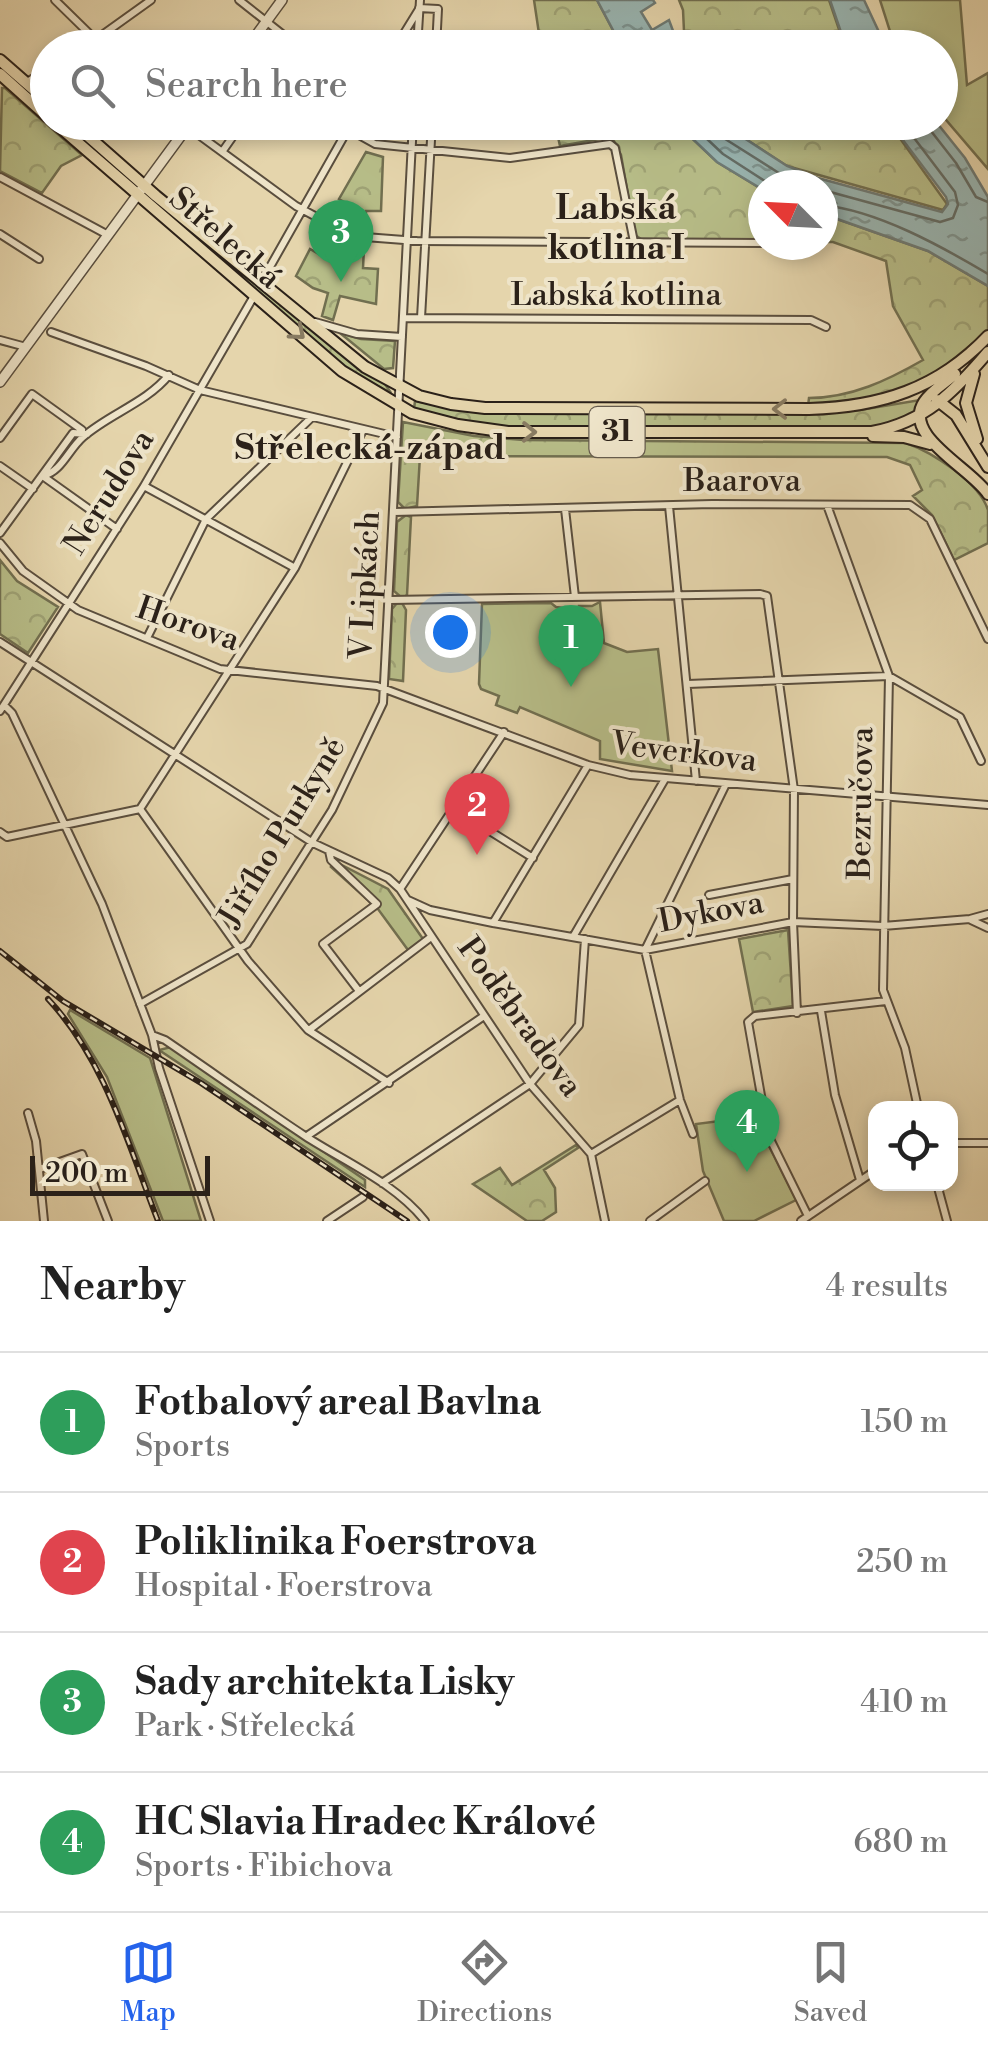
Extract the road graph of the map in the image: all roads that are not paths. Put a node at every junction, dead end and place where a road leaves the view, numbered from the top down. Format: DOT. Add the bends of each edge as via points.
graph roads {
  1 [pos="55,0"];
  2 [pos="151,0"];
  3 [pos="239,0"];
  4 [pos="282,0"];
  5 [pos="420,4"];
  6 [pos="266,22"];
  7 [pos="87,30"];
  8 [pos="107,30"];
  9 [pos="260,30"];
  10 [pos="277,30"];
  11 [pos="405,30"];
  12 [pos="418,30"];
  13 [pos="437,30"];
  14 [pos="0,60"];
  15 [pos="0,74"];
  16 [pos="30,86"];
  17 [pos="30,100"];
  18 [pos="77,140"];
  19 [pos="90,140"];
  20 [pos="179,140"];
  21 [pos="208,140"];
  22 [pos="230,140"];
  23 [pos="342,140"];
  24 [pos="369,140"];
  25 [pos="412,140"];
  26 [pos="431,140"];
  27 [pos="412,148"];
  28 [pos="222,152"];
  29 [pos="430,152"];
  30 [pos="0,176"];
  31 [pos="141,190"];
  32 [pos="302,209"];
  33 [pos="0,234"];
  34 [pos="108,235"];
  35 [pos="408,241"];
  36 [pos="426,241"];
  37 [pos="634,242"];
  38 [pos="748,244"];
  39 [pos="39,259"];
  40 [pos="262,282"];
  41 [pos="254,296"];
  42 [pos="403,318"];
  43 [pos="421,318"];
  44 [pos="306,320"];
  45 [pos="826,327"];
  46 [pos="51,332"];
  47 [pos="402,337"];
  48 [pos="988,337"];
  49 [pos="0,340"];
  50 [pos="26,346"];
  51 [pos="988,352"];
  52 [pos="170,375"];
  53 [pos="0,382"];
  54 [pos="400,388"];
  55 [pos="200,390"];
  56 [pos="925,392"];
  57 [pos="942,402"];
  58 [pos="400,407"];
  59 [pos="920,417"];
  60 [pos="311,418"];
  61 [pos="363,430"];
  62 [pos="87,434"];
  63 [pos="838,434"];
  64 [pos="398,437"];
  65 [pos="0,438"];
  66 [pos="944,452"];
  67 [pos="0,466"];
  68 [pos="988,466"];
  69 [pos="8,472"];
  70 [pos="43,476"];
  71 [pos="0,483"];
  72 [pos="144,486"];
  73 [pos="33,488"];
  74 [pos="988,494"];
  75 [pos="827,505"];
  76 [pos="669,506"];
  77 [pos="565,509"];
  78 [pos="394,512"];
  79 [pos="206,519"];
  80 [pos="117,529"];
  81 [pos="0,533"];
  82 [pos="0,543"];
  83 [pos="295,568"];
  84 [pos="679,595"];
  85 [pos="575,597"];
  86 [pos="390,600"];
  87 [pos="70,604"];
  88 [pos="147,638"];
  89 [pos="988,639"];
  90 [pos="0,642"];
  91 [pos="32,663"];
  92 [pos="230,671"];
  93 [pos="889,676"];
  94 [pos="779,680"];
  95 [pos="688,684"];
  96 [pos="386,690"];
  97 [pos="2,708"];
  98 [pos="504,732"];
  99 [pos="176,755"];
  100 [pos="982,761"];
  101 [pos="588,765"];
  102 [pos="665,778"];
  103 [pos="696,781"];
  104 [pos="726,784"];
  105 [pos="794,790"];
  106 [pos="888,796"];
  107 [pos="988,805"];
  108 [pos="453,808"];
  109 [pos="140,809"];
  110 [pos="65,823"];
  111 [pos="0,832"];
  112 [pos="313,843"];
  113 [pos="329,850"];
  114 [pos="534,858"];
  115 [pos="793,879"];
  116 [pos="400,889"];
  117 [pos="710,895"];
  118 [pos="407,900"];
  119 [pos="988,914"];
  120 [pos="970,920"];
  121 [pos="793,922"];
  122 [pos="493,923"];
  123 [pos="883,926"];
  124 [pos="988,928"];
  125 [pos="431,937"];
  126 [pos="573,937"];
  127 [pos="585,939"];
  128 [pos="240,950"];
  129 [pos="646,950"];
  130 [pos="360,991"];
  131 [pos="886,1001"];
  132 [pos="140,1004"];
  133 [pos="821,1010"];
  134 [pos="797,1012"];
  135 [pos="484,1016"];
  136 [pos="308,1030"];
  137 [pos="152,1035"];
  138 [pos="389,1083"];
  139 [pos="530,1084"];
  140 [pos="680,1100"];
  141 [pos="916,1101"];
  142 [pos="28,1113"];
  143 [pos="692,1134"];
  144 [pos="306,1137"];
  145 [pos="958,1143"];
  146 [pos="988,1143"];
  147 [pos="591,1154"];
  148 [pos="40,1168"];
  149 [pos="868,1175"];
  150 [pos="860,1180"];
  151 [pos="705,1181"];
  152 [pos="382,1183"];
  153 [pos="939,1191"];
  154 [pos="363,1197"];
  155 [pos="804,1218"];
  156 [pos="946,1218"];
  157 [pos="44,1221"];
  158 [pos="108,1221"];
  159 [pos="210,1221"];
  160 [pos="327,1221"];
  161 [pos="425,1221"];
  162 [pos="605,1221"];
  163 [pos="650,1221"];
  164 [pos="936,1221"];
  1 -- 7 [label="street"];
  2 -- 8 [label="street"];
  3 -- 6 [label="street"];
  4 -- 6 [label="street"];
  5 -- 11 [label="street"];
  5 -- 12 [label="street"];
  5 -- 13 [label="street" via="438,9"];
  6 -- 9 [label="street"];
  6 -- 10 [label="street"];
  14 -- 16 [label="main road"];
  15 -- 17 [label="main road"];
  18 -- 31 [label="main road, Střelecká / 31"];
  19 -- 31 [label="main road, Střelecká / 31"];
  20 -- 31 [label="street"];
  21 -- 28 [label="street, Labská kotlina"];
  22 -- 28 [label="street"];
  23 -- 32 [label="street"];
  24 -- 27 [label="street, Labská kotlina"];
  25 -- 27 [label="street, V Lipkách"];
  26 -- 29 [label="street"];
  27 -- 29 [label="street, Labská kotlina"];
  27 -- 35 [label="street, V Lipkách"];
  28 -- 32 [label="street, Labská kotlina"];
  29 -- 36 [label="street"];
  29 -- 37 [label="street, Labská kotlina" via="510,158 610,144"];
  30 -- 34 [label="street"];
  31 -- 34 [label="street"];
  31 -- 40 [label="main road, Střelecká / 31"];
  31 -- 41 [label="main road, Střelecká / 31"];
  32 -- 35 [label="street, Labská kotlina" via="352,236"];
  32 -- 40 [label="street"];
  33 -- 39 [label="street"];
  34 -- 50 [label="street"];
  35 -- 36 [label="street, Labská kotlina"];
  35 -- 42 [label="street, V Lipkách"];
  36 -- 37 [label="street, Labská kotlina"];
  36 -- 43 [label="street"];
  37 -- 38 [label="street, Labská kotlina"];
  40 -- 44 [label="main road, Střelecká / 31"];
  41 -- 55 [label="street, Nerudova"];
  41 -- 58 [label="main road, Střelecká / 31, one-way" via="342,370"];
  42 -- 43 [label="street, Labská kotlina"];
  42 -- 47 [label="street, V Lipkách"];
  43 -- 45 [label="street, Labská kotlina" via="811,320"];
  44 -- 47 [label="street, Střelecká"];
  44 -- 54 [label="main road, Střelecká / 31"];
  46 -- 52 [label="street"];
  47 -- 54 [label="street, V Lipkách"];
  48 -- 56 [label="main road" via="962,367"];
  49 -- 50 [label="street"];
  50 -- 53 [label="street"];
  51 -- 57 [label="main road, 31"];
  51 -- 68 [label="main road" via="966,403"];
  52 -- 55 [label="street"];
  52 -- 62 [label="street"];
  56 -- 54 [label="main road, Střelecká / 31, one-way" via="809,410 485,408"];
  54 -- 58 [label="street, V Lipkách"];
  55 -- 60 [label="street"];
  55 -- 72 [label="street, Nerudova"];
  56 -- 57 [label="main road"];
  56 -- 59 [label="main road"];
  57 -- 59 [label="main road, 31"];
  57 -- 68 [label="main road"];
  58 -- 63 [label="main road, Střelecká / 31, one-way" via="508,432"];
  58 -- 64 [label="street, V Lipkách"];
  59 -- 63 [label="main road, Střelecká / 31" via="883,430"];
  59 -- 66 [label="main road" via="925,436"];
  60 -- 61 [label="street"];
  60 -- 79 [label="street"];
  61 -- 64 [label="street"];
  61 -- 83 [label="street"];
  62 -- 65 [label="street" via="32,394"];
  62 -- 70 [label="street" via="73,433"];
  63 -- 66 [label="main road, Střelecká" via="916,439"];
  64 -- 78 [label="street, V Lipkách"];
  66 -- 74 [label="main road"];
  67 -- 69 [label="street"];
  69 -- 71 [label="street"];
  69 -- 73 [label="street"];
  70 -- 73 [label="street"];
  70 -- 80 [label="street"];
  72 -- 79 [label="street"];
  72 -- 80 [label="street, Nerudova"];
  73 -- 81 [label="street"];
  75 -- 76 [label="street, Baarova"];
  75 -- 89 [label="street, Baarova" via="910,505 930,519"];
  75 -- 93 [label="street, Bezručova"];
  76 -- 77 [label="street, Baarova"];
  76 -- 84 [label="street"];
  77 -- 78 [label="street, Baarova"];
  77 -- 85 [label="street"];
  78 -- 86 [label="street, V Lipkách"];
  79 -- 83 [label="street"];
  79 -- 88 [label="street"];
  80 -- 87 [label="street, Nerudova"];
  82 -- 87 [label="street, Horova" via="24,571"];
  83 -- 92 [label="street"];
  84 -- 85 [label="street"];
  84 -- 94 [label="street" via="767,596"];
  84 -- 95 [label="street"];
  85 -- 86 [label="street"];
  86 -- 96 [label="street, V Lipkách"];
  87 -- 88 [label="street, Horova"];
  87 -- 91 [label="street, Nerudova"];
  88 -- 92 [label="street, Horova"];
  90 -- 91 [label="street"];
  91 -- 97 [label="street, Nerudova"];
  91 -- 99 [label="street"];
  92 -- 96 [label="street, Horova"];
  92 -- 99 [label="street"];
  93 -- 94 [label="street"];
  93 -- 100 [label="street" via="960,718"];
  93 -- 106 [label="street, Bezručova"];
  94 -- 95 [label="street"];
  94 -- 105 [label="street"];
  95 -- 103 [label="street"];
  96 -- 98 [label="street, Veverkova"];
  96 -- 112 [label="street, Jiřího Purkyně"];
  97 -- 110 [label="street" via="12,713"];
  98 -- 101 [label="street, Veverkova"];
  98 -- 108 [label="street"];
  99 -- 109 [label="street"];
  99 -- 112 [label="street"];
  101 -- 102 [label="street, Veverkova"];
  101 -- 114 [label="street"];
  102 -- 103 [label="street, Veverkova"];
  102 -- 126 [label="street"];
  103 -- 104 [label="street, Veverkova"];
  104 -- 105 [label="street, Veverkova"];
  104 -- 129 [label="street"];
  105 -- 106 [label="street, Veverkova"];
  105 -- 115 [label="street"];
  106 -- 107 [label="street, Veverkova"];
  106 -- 123 [label="street, Bezručova"];
  108 -- 114 [label="street"];
  108 -- 116 [label="street"];
  109 -- 110 [label="street"];
  109 -- 128 [label="street"];
  110 -- 111 [label="street" via="7,837"];
  110 -- 132 [label="street"];
  112 -- 113 [label="street"];
  112 -- 128 [label="street, Jiřího Purkyně"];
  113 -- 116 [label="street"];
  113 -- 130 [label="street" via="331,860 377,904 324,944"];
  114 -- 122 [label="street"];
  115 -- 117 [label="street"];
  115 -- 121 [label="street"];
  116 -- 118 [label="street, Poděbradova"];
  118 -- 122 [label="street, Dykova"];
  118 -- 125 [label="street, Poděbradova"];
  119 -- 120 [label="street, Dykova"];
  120 -- 123 [label="street, Dykova"];
  120 -- 124 [label="street, Dykova"];
  121 -- 123 [label="street, Dykova"];
  121 -- 129 [label="street, Dykova"];
  121 -- 134 [label="street"];
  122 -- 126 [label="street, Dykova"];
  123 -- 131 [label="street, Bezručova"];
  125 -- 130 [label="street"];
  125 -- 135 [label="street, Poděbradova"];
  126 -- 127 [label="street, Dykova"];
  127 -- 129 [label="street, Dykova"];
  127 -- 139 [label="street" via="579,1025"];
  128 -- 132 [label="street, Jiřího Purkyně"];
  128 -- 136 [label="street"];
  129 -- 140 [label="street"];
  130 -- 136 [label="street"];
  131 -- 133 [label="street"];
  131 -- 141 [label="street, Bezručova"];
  132 -- 137 [label="street"];
  133 -- 134 [label="street"];
  133 -- 150 [label="street"];
  134 -- 155 [label="street" via="756,1016 747,1032 768,1135"];
  135 -- 138 [label="street"];
  135 -- 139 [label="street, Poděbradova"];
  136 -- 138 [label="street"];
  137 -- 144 [label="street"];
  137 -- 159 [label="street"];
  138 -- 144 [label="street"];
  139 -- 147 [label="street, Poděbradova"];
  139 -- 152 [label="street"];
  140 -- 143 [label="street"];
  140 -- 147 [label="street"];
  142 -- 148 [label="street"];
  144 -- 152 [label="street"];
  145 -- 146 [label="street"];
  147 -- 162 [label="street, Poděbradova"];
  148 -- 157 [label="street"];
  148 -- 158 [label="street" via="82,1154"];
  149 -- 150 [label="street"];
  150 -- 155 [label="street"];
  151 -- 163 [label="street"];
  152 -- 161 [label="street"];
  153 -- 156 [label="street"];
  154 -- 160 [label="street"];
  156 -- 164 [label="street"];
}
